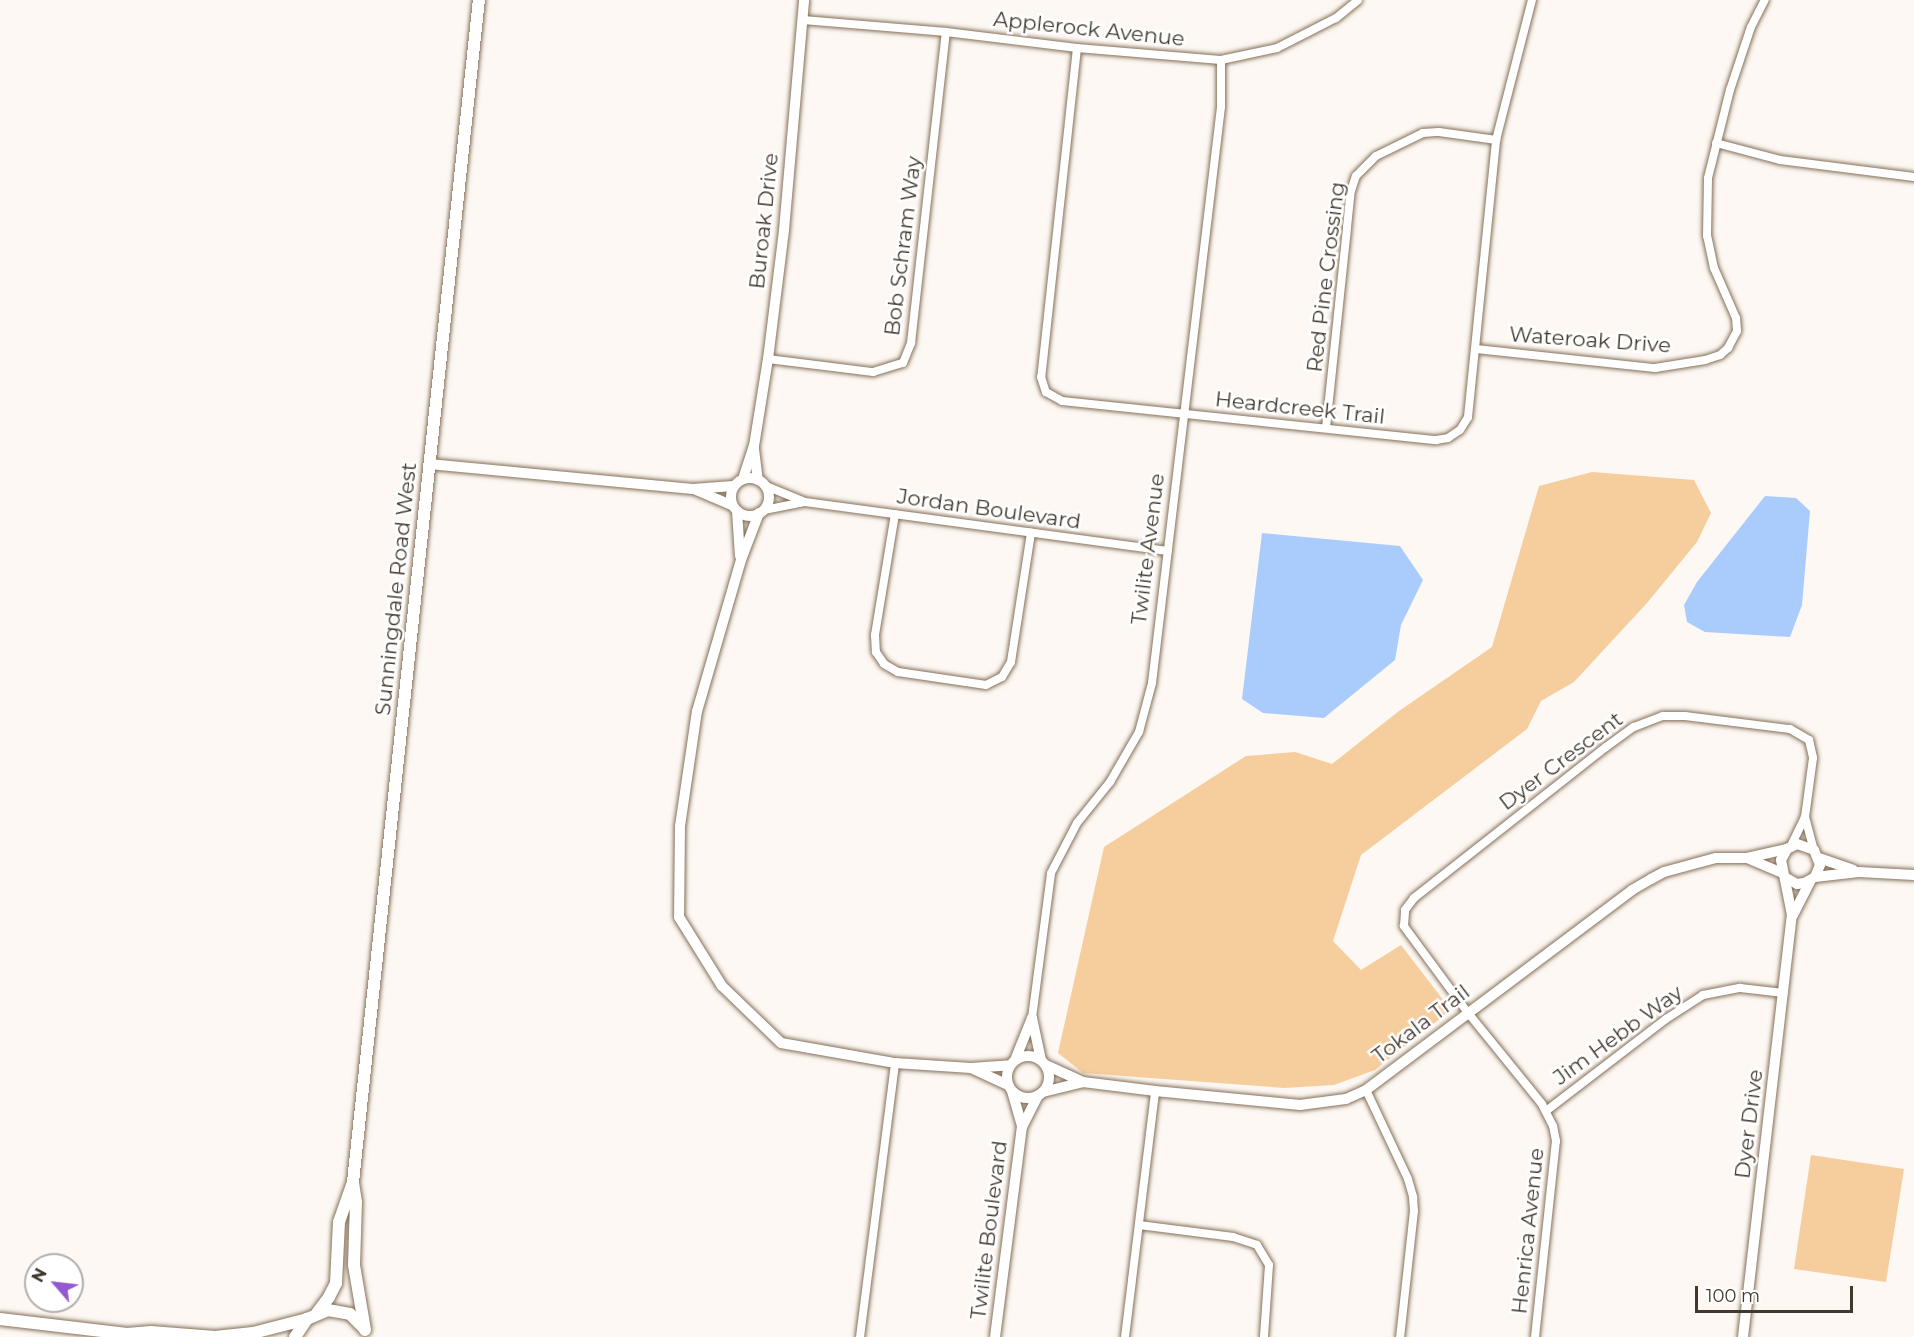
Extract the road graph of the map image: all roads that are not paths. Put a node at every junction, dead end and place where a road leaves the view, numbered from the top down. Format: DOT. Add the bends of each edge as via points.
graph roads {
  1 [pos="479,0"];
  2 [pos="804,0"];
  3 [pos="1358,0"];
  4 [pos="1532,0"];
  5 [pos="1765,0"];
  6 [pos="803,20"];
  7 [pos="946,32"];
  8 [pos="1077,48"];
  9 [pos="1221,60"];
  10 [pos="1496,140"];
  11 [pos="1716,143"];
  12 [pos="1914,177"];
  13 [pos="1476,349"];
  14 [pos="768,359"];
  15 [pos="1184,415"];
  16 [pos="1326,428"];
  17 [pos="754,446"];
  18 [pos="429,464"];
  19 [pos="743,478"];
  20 [pos="762,483"];
  21 [pos="734,486"];
  22 [pos="693,489"];
  23 [pos="805,502"];
  24 [pos="734,508"];
  25 [pos="761,511"];
  26 [pos="895,514"];
  27 [pos="1031,532"];
  28 [pos="1168,551"];
  29 [pos="741,560"];
  30 [pos="1805,817"];
  31 [pos="1789,848"];
  32 [pos="1817,854"];
  33 [pos="1747,858"];
  34 [pos="1859,872"];
  35 [pos="1784,875"];
  36 [pos="1914,875"];
  37 [pos="1813,879"];
  38 [pos="1792,915"];
  39 [pos="1784,993"];
  40 [pos="1468,1013"];
  41 [pos="1032,1018"];
  42 [pos="1012,1063"];
  43 [pos="1043,1063"];
  44 [pos="895,1064"];
  45 [pos="971,1068"];
  46 [pos="1083,1082"];
  47 [pos="1010,1088"];
  48 [pos="1366,1090"];
  49 [pos="1155,1091"];
  50 [pos="1040,1094"];
  51 [pos="1546,1111"];
  52 [pos="1022,1127"];
  53 [pos="353,1182"];
  54 [pos="1139,1226"];
  55 [pos="312,1316"];
  56 [pos="0,1319"];
  57 [pos="366,1333"];
  58 [pos="130,1336"];
  59 [pos="295,1337"];
  60 [pos="860,1337"];
  61 [pos="995,1337"];
  62 [pos="1125,1337"];
  63 [pos="1264,1337"];
  64 [pos="1400,1337"];
  65 [pos="1535,1337"];
  66 [pos="1743,1337"];
  1 -- 18 [label="main road, Sunningdale Road West"];
  2 -- 6 [label="street, Buroak Drive"];
  3 -- 9 [label="street, Applerock Avenue" via="1336,18 1277,48"];
  4 -- 10 [label="street, Heardcreek Trail"];
  5 -- 11 [label="street, Wateroak Drive" via="1751,27"];
  6 -- 7 [label="street, Applerock Avenue"];
  6 -- 14 [label="street, Buroak Drive"];
  7 -- 8 [label="street, Applerock Avenue"];
  7 -- 14 [label="street, Bob Schram Way" via="911,343 903,363 873,372"];
  8 -- 9 [label="street, Applerock Avenue"];
  8 -- 15 [label="street, Heardcreek Trail" via="1042,385 1052,398 1062,401"];
  9 -- 15 [label="street, Twilite Avenue" via="1221,107"];
  10 -- 13 [label="street, Heardcreek Trail"];
  10 -- 16 [label="street, Red Pine Crossing" via="1423,133 1376,156 1356,176 1350,200"];
  11 -- 12 [label="street" via="1780,160"];
  11 -- 13 [label="street, Wateroak Drive" via="1708,178 1707,236 1737,331 1720,355 1655,368"];
  13 -- 16 [label="street, Heardcreek Trail" via="1468,417 1460,430 1448,438"];
  14 -- 17 [label="street, Buroak Drive"];
  15 -- 16 [label="street, Heardcreek Trail"];
  15 -- 28 [label="street, Twilite Avenue"];
  17 -- 19 [label="street, Buroak Drive"];
  17 -- 20 [label="street, Buroak Drive"];
  18 -- 22 [label="street"];
  18 -- 53 [label="main road, Sunningdale Road West"];
  19 -- 20 [label="street"];
  19 -- 21 [label="street"];
  20 -- 23 [label="street, Jordan Boulevard"];
  20 -- 25 [label="street" via="769,498"];
  21 -- 22 [label="street"];
  21 -- 24 [label="street"];
  22 -- 24 [label="street"];
  23 -- 25 [label="street, Jordan Boulevard"];
  23 -- 26 [label="street, Jordan Boulevard"];
  24 -- 25 [label="street" via="747,516"];
  24 -- 29 [label="street"];
  25 -- 29 [label="street"];
  26 -- 27 [label="street, Jordan Boulevard"];
  26 -- 27 [label="street" via="876,652 884,664 898,672 986,685 1002,677 1011,662"];
  27 -- 28 [label="street, Jordan Boulevard"];
  28 -- 41 [label="street, Twilite Avenue" via="1152,683 1138,732 1110,782 1077,823 1051,873"];
  29 -- 44 [label="street" via="697,711 680,826 679,917 722,986 781,1043"];
  30 -- 31 [label="street, Dyer Crescent"];
  30 -- 32 [label="street, Dyer Crescent"];
  30 -- 40 [label="street, Dyer Crescent" via="1813,758 1809,740 1796,730 1685,716 1663,716 1634,727 1408,904 1404,926"];
  31 -- 32 [label="street" via="1803,844"];
  31 -- 33 [label="street, Tokala Trail"];
  31 -- 35 [label="street" via="1781,860"];
  32 -- 34 [label="street"];
  32 -- 37 [label="street"];
  33 -- 35 [label="street, Tokala Trail"];
  33 -- 40 [label="street, Tokala Trail" via="1716,858 1651,879"];
  34 -- 36 [label="street"];
  34 -- 37 [label="street"];
  35 -- 37 [label="street" via="1797,884"];
  35 -- 38 [label="street, Dyer Drive"];
  37 -- 38 [label="street, Dyer Drive"];
  38 -- 39 [label="street, Dyer Drive"];
  39 -- 51 [label="street, Jim Hebb Way" via="1740,988 1703,995 1665,1019"];
  39 -- 66 [label="street, Dyer Drive"];
  40 -- 48 [label="street, Tokala Trail"];
  40 -- 51 [label="street, Henrica Avenue"];
  41 -- 42 [label="street, Twilite Avenue"];
  41 -- 43 [label="street, Twilite Avenue"];
  42 -- 43 [label="street" via="1028,1056"];
  42 -- 45 [label="street"];
  42 -- 47 [label="street" via="1006,1078"];
  43 -- 46 [label="street, Tokala Trail"];
  43 -- 50 [label="street" via="1049,1079"];
  44 -- 45 [label="street"];
  44 -- 60 [label="street"];
  45 -- 47 [label="street"];
  46 -- 49 [label="street, Tokala Trail"];
  46 -- 50 [label="street, Tokala Trail"];
  47 -- 50 [label="street" via="1024,1098"];
  47 -- 52 [label="street, Twilite Boulevard"];
  48 -- 49 [label="street, Tokala Trail" via="1346,1100 1300,1105"];
  48 -- 64 [label="street" via="1413,1197"];
  49 -- 54 [label="street"];
  50 -- 52 [label="street, Twilite Boulevard"];
  51 -- 65 [label="street, Henrica Avenue" via="1556,1141"];
  52 -- 61 [label="street, Twilite Boulevard"];
  53 -- 55 [label="main road, Sunningdale Road West" via="339,1222 336,1283"];
  53 -- 57 [label="main road, Sunningdale Road West" via="354,1265"];
  54 -- 62 [label="street"];
  54 -- 63 [label="street" via="1233,1237 1257,1245 1269,1265"];
  55 -- 57 [label="main road" via="339,1311 358,1321"];
  55 -- 58 [label="main road" via="234,1335 195,1337 151,1332"];
  55 -- 59 [label="main road, Sunningdale Road West"];
  56 -- 58 [label="main road"];
}
